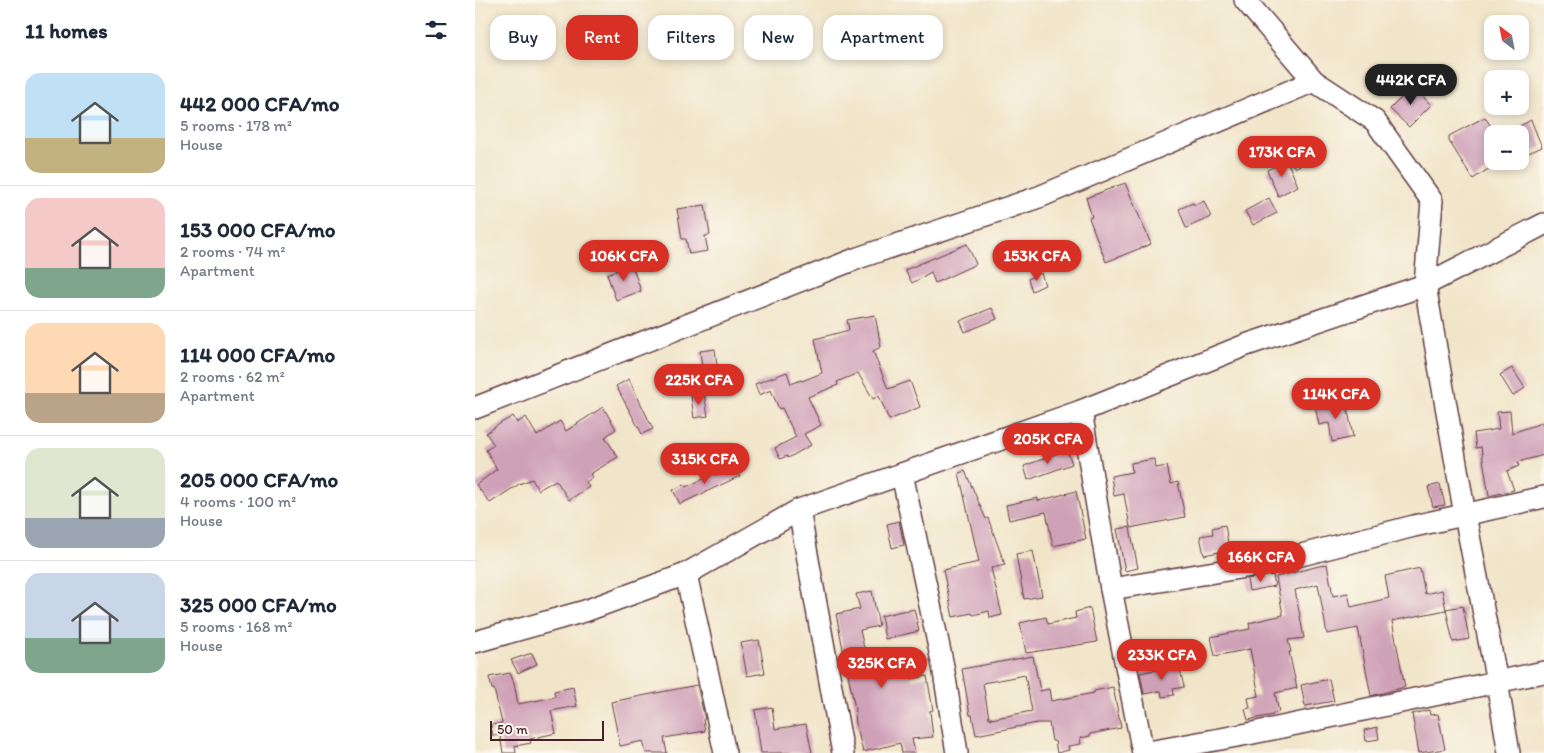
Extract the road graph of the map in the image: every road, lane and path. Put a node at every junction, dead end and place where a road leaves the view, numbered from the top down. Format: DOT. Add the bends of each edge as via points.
graph roads {
  1 [pos="1245,0"];
  2 [pos="1314,81"];
  3 [pos="1544,224"];
  4 [pos="1425,285"];
  5 [pos="475,408"];
  6 [pos="1081,411"];
  7 [pos="902,474"];
  8 [pos="1544,498"];
  9 [pos="799,510"];
  10 [pos="1465,515"];
  11 [pos="686,574"];
  12 [pos="1111,589"];
  13 [pos="475,642"];
  14 [pos="1544,672"];
  15 [pos="1497,682"];
  16 [pos="725,753"];
  17 [pos="843,753"];
  18 [pos="957,753"];
  19 [pos="1509,753"];
  1 -- 2 [label="street"];
  2 -- 4 [label="street" via="1375,121 1431,201"];
  2 -- 5 [label="street" via="1039,197 858,258"];
  3 -- 4 [label="street"];
  4 -- 6 [label="street" via="1246,345"];
  4 -- 10 [label="street"];
  6 -- 7 [label="street"];
  6 -- 12 [label="street"];
  7 -- 9 [label="street"];
  7 -- 18 [label="street" via="943,666"];
  8 -- 10 [label="street"];
  9 -- 11 [label="street"];
  9 -- 17 [label="street"];
  10 -- 12 [label="street" via="1270,563"];
  10 -- 15 [label="street"];
  11 -- 13 [label="street" via="585,611"];
  11 -- 16 [label="street"];
  12 -- 15 [label="street" via="1143,753"];
  14 -- 15 [label="street"];
  15 -- 19 [label="street"];
}
